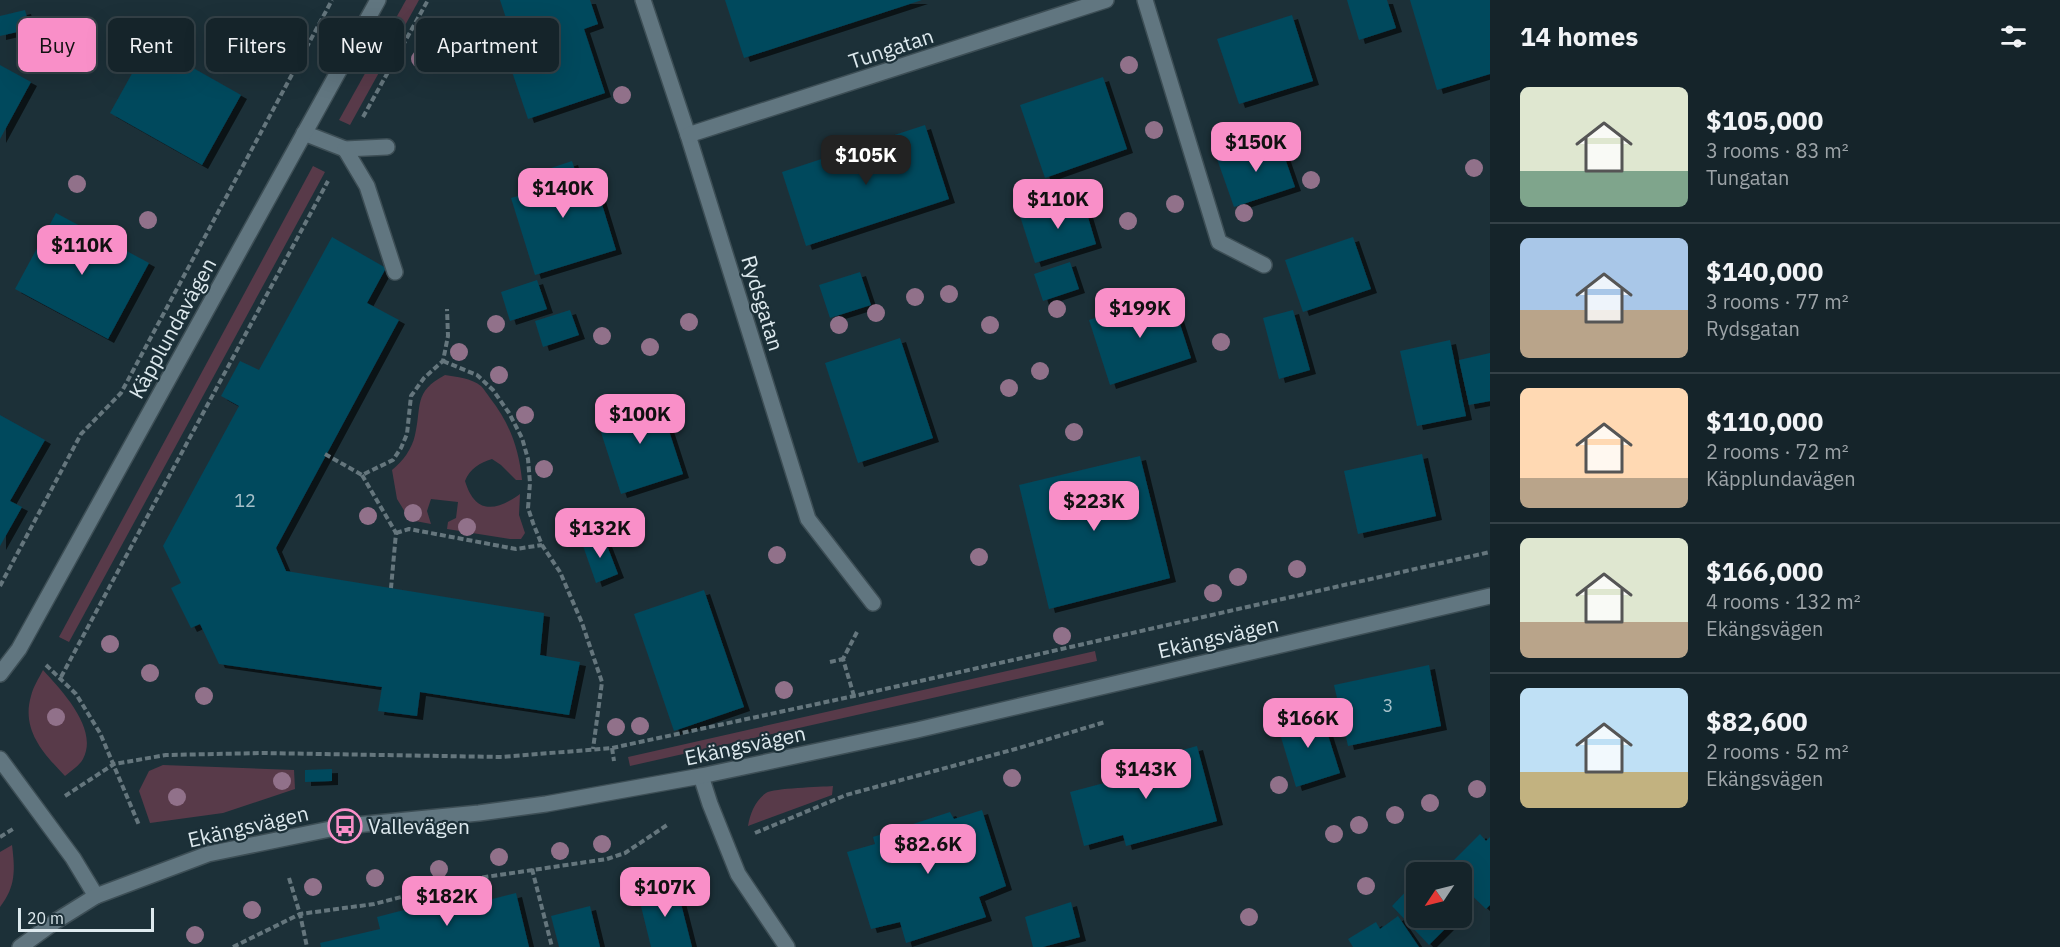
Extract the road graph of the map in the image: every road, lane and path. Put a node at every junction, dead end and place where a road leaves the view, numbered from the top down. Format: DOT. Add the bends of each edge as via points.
graph roads {
  1 [pos="332,0"];
  2 [pos="378,0"];
  3 [pos="428,0"];
  4 [pos="643,0"];
  5 [pos="1106,0"];
  6 [pos="1145,0"];
  7 [pos="304,133"];
  8 [pos="688,135"];
  9 [pos="387,147"];
  10 [pos="345,149"];
  11 [pos="1264,265"];
  12 [pos="395,272"];
  13 [pos="447,309"];
  14 [pos="443,361"];
  15 [pos="325,454"];
  16 [pos="362,475"];
  17 [pos="396,532"];
  18 [pos="542,544"];
  19 [pos="1490,552"];
  20 [pos="0,586"];
  21 [pos="391,588"];
  22 [pos="1490,596"];
  23 [pos="873,603"];
  24 [pos="843,659"];
  25 [pos="830,662"];
  26 [pos="45,664"];
  27 [pos="0,674"];
  28 [pos="61,677"];
  29 [pos="854,696"];
  30 [pos="1108,721"];
  31 [pos="593,749"];
  32 [pos="0,759"];
  33 [pos="114,764"];
  34 [pos="701,776"];
  35 [pos="77,788"];
  36 [pos="140,825"];
  37 [pos="668,825"];
  38 [pos="8,832"];
  39 [pos="746,836"];
  40 [pos="0,837"];
  41 [pos="532,870"];
  42 [pos="289,879"];
  43 [pos="96,896"];
  44 [pos="300,914"];
  45 [pos="20,947"];
  46 [pos="233,947"];
  47 [pos="307,947"];
  48 [pos="552,947"];
  49 [pos="787,947"];
  1 -- 20 [label="path" via="121,393 81,434"];
  2 -- 7 [label="street, Käpplundavägen"];
  3 -- 10 [label="path"];
  4 -- 8 [label="street, Rydsgatan"];
  5 -- 8 [label="street, Tungatan"];
  6 -- 11 [label="street" via="1219,242"];
  7 -- 10 [label="street"];
  7 -- 27 [label="street, Käpplundavägen" via="19,649"];
  8 -- 23 [label="street, Rydsgatan" via="808,519"];
  9 -- 10 [label="street"];
  10 -- 12 [label="street" via="367,186"];
  10 -- 28 [label="path"];
  13 -- 14 [label="path" via="448,336"];
  14 -- 16 [label="path" via="411,396 407,434 393,460"];
  14 -- 18 [label="path" via="477,375 509,413 522,438 529,467 528,508"];
  15 -- 16 [label="path"];
  16 -- 17 [label="path"];
  17 -- 18 [label="path" via="409,529 516,549"];
  17 -- 21 [label="path"];
  18 -- 31 [label="path" via="560,572 602,682"];
  19 -- 29 [label="path"];
  22 -- 34 [label="street, Ekängsvägen" via="917,730"];
  23 -- 24 [label="path"];
  24 -- 25 [label="path"];
  24 -- 29 [label="path"];
  26 -- 28 [label="path"];
  28 -- 33 [label="path" via="100,733"];
  29 -- 31 [label="path"];
  30 -- 39 [label="path" via="846,795"];
  31 -- 33 [label="path" via="502,757 166,755"];
  32 -- 43 [label="street"];
  33 -- 35 [label="path"];
  33 -- 36 [label="path"];
  34 -- 43 [label="street, Ekängsvägen" via="546,804 333,828 208,854"];
  34 -- 49 [label="street" via="738,874"];
  37 -- 41 [label="path" via="625,853 607,859"];
  38 -- 40 [label="path"];
  41 -- 44 [label="path" via="472,879 374,904"];
  41 -- 48 [label="path"];
  42 -- 44 [label="path"];
  43 -- 45 [label="street, Ekängsvägen"];
  44 -- 46 [label="path"];
  44 -- 47 [label="path"];
}
